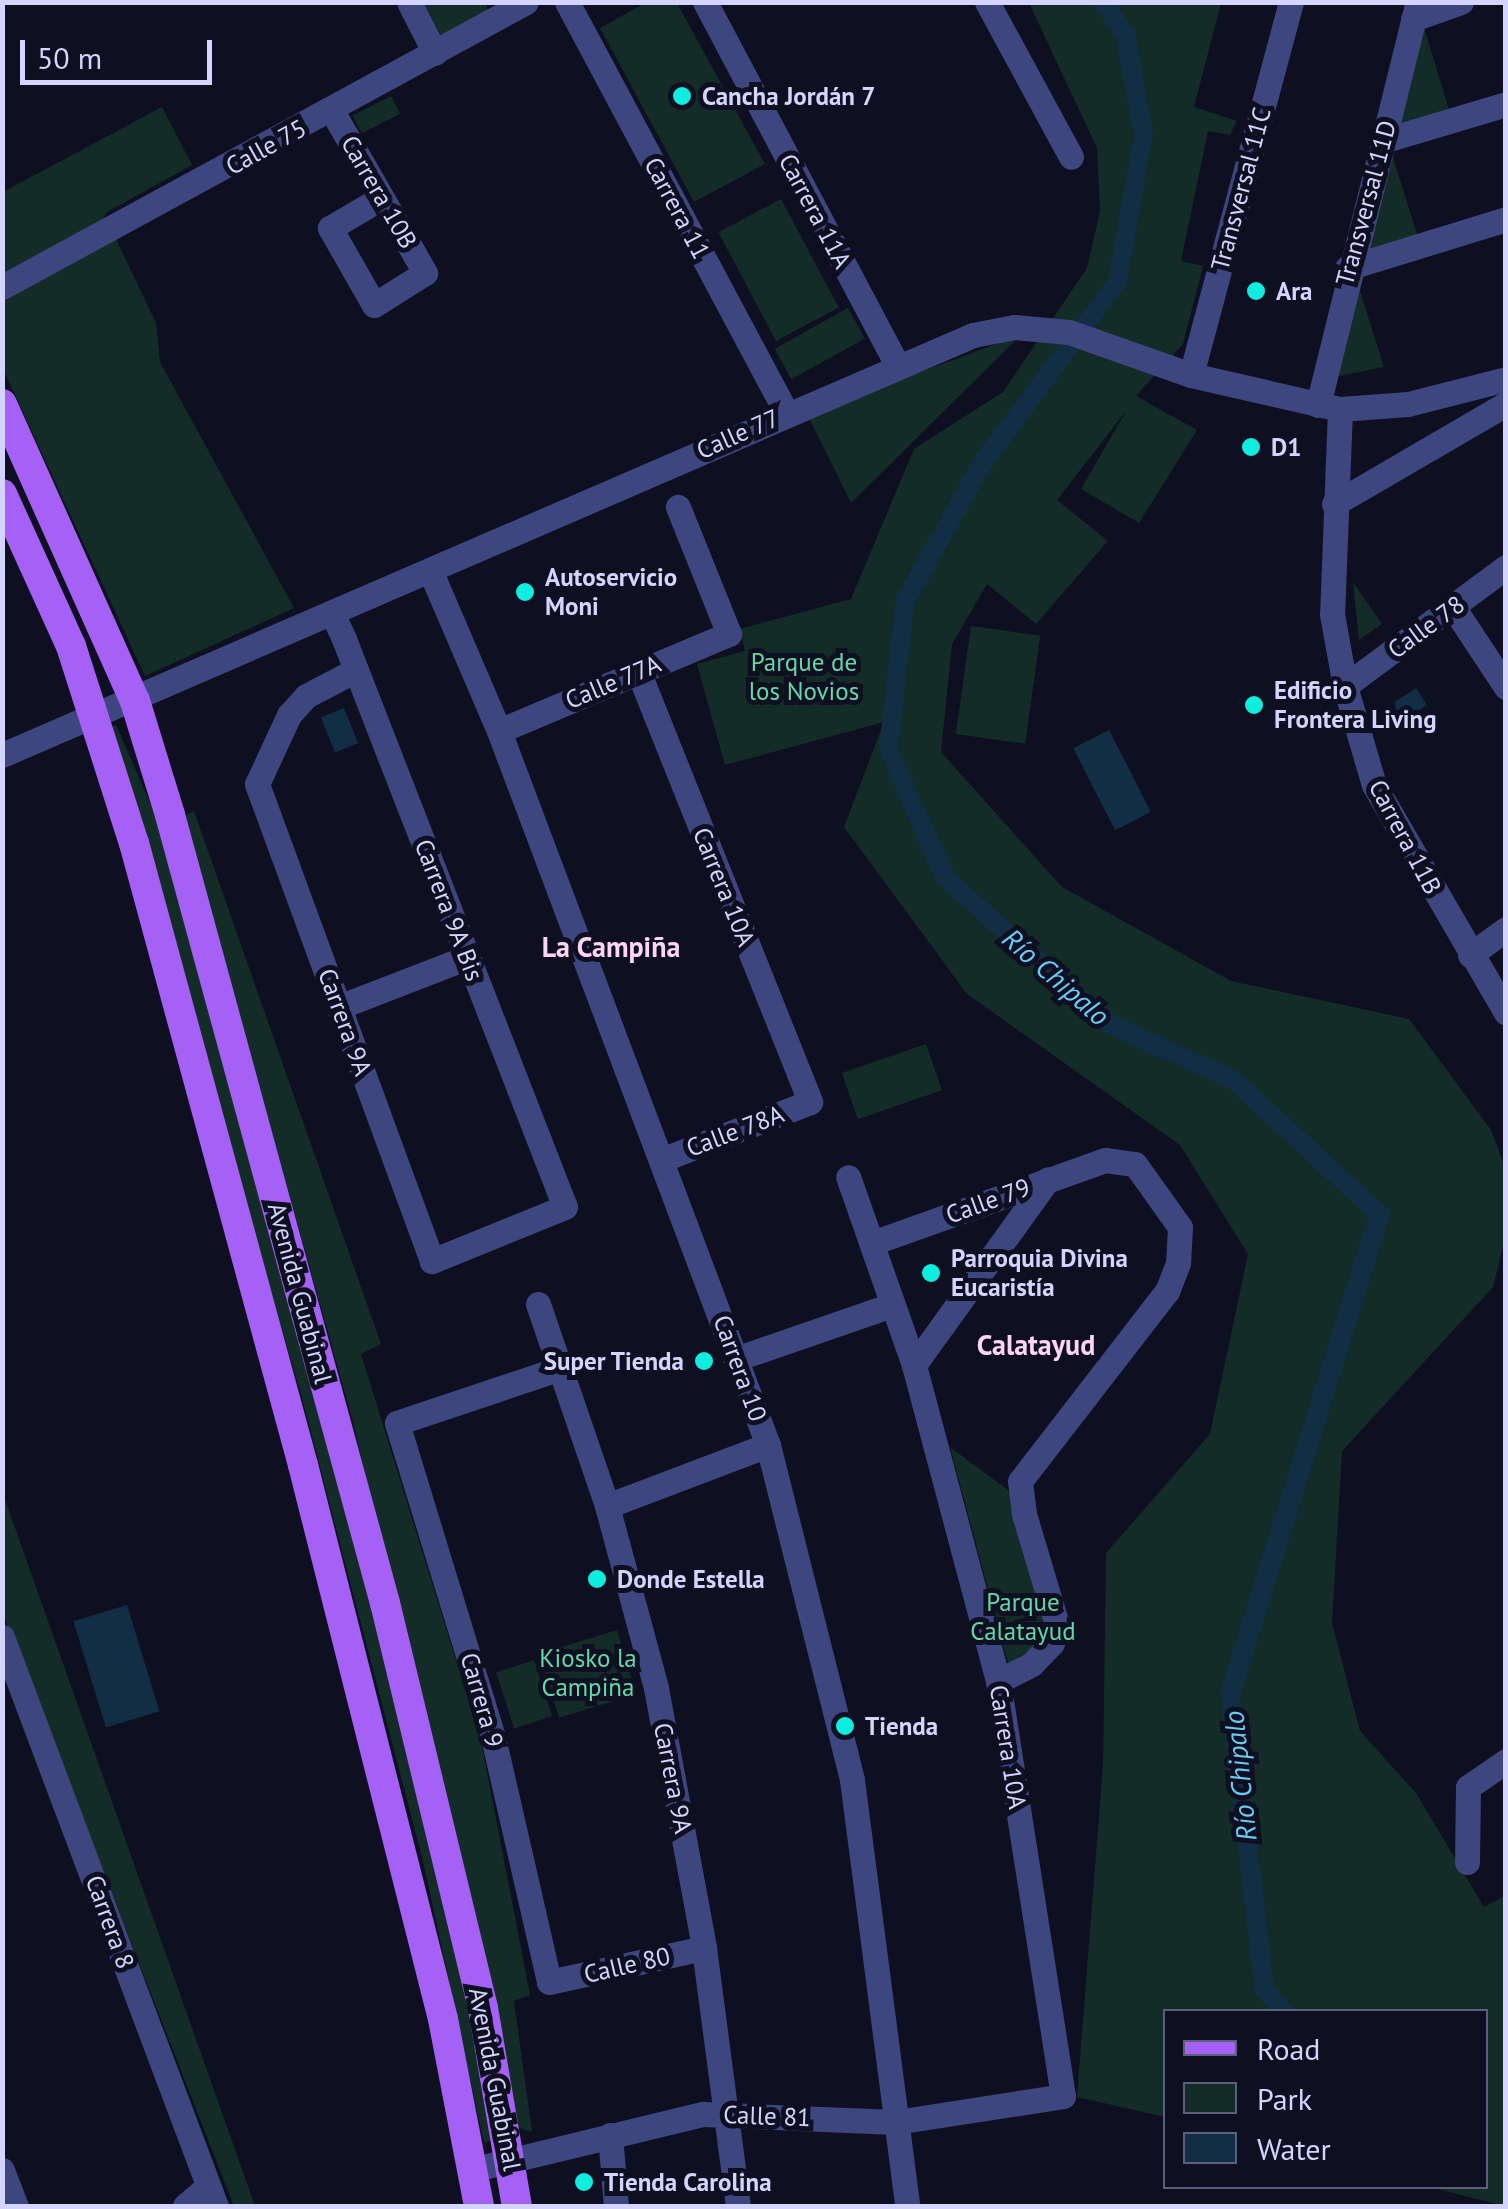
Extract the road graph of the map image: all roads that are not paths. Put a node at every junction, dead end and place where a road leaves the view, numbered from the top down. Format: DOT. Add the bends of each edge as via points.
graph roads {
  1 [pos="409,2"];
  2 [pos="526,2"];
  3 [pos="566,2"];
  4 [pos="705,2"];
  5 [pos="986,2"];
  6 [pos="1291,2"];
  7 [pos="1461,2"];
  8 [pos="1416,11"];
  9 [pos="435,53"];
  10 [pos="1506,104"];
  11 [pos="332,111"];
  12 [pos="1382,141"];
  13 [pos="1071,157"];
  14 [pos="382,198"];
  15 [pos="1506,219"];
  16 [pos="1347,268"];
  17 [pos="2,286"];
  18 [pos="898,366"];
  19 [pos="1182,372"];
  20 [pos="1506,378"];
  21 [pos="2,404"];
  22 [pos="1506,404"];
  23 [pos="1329,407"];
  24 [pos="786,413"];
  25 [pos="2,494"];
  26 [pos="1334,504"];
  27 [pos="678,507"];
  28 [pos="1506,567"];
  29 [pos="430,570"];
  30 [pos="1453,607"];
  31 [pos="332,613"];
  32 [pos="356,670"];
  33 [pos="638,672"];
  34 [pos="1345,686"];
  35 [pos="1506,687"];
  36 [pos="135,701"];
  37 [pos="94,716"];
  38 [pos="498,730"];
  39 [pos="2,755"];
  40 [pos="1506,929"];
  41 [pos="1470,954"];
  42 [pos="468,958"];
  43 [pos="339,1007"];
  44 [pos="1506,1013"];
  45 [pos="810,1102"];
  46 [pos="661,1160"];
  47 [pos="848,1177"];
  48 [pos="1048,1179"];
  49 [pos="872,1243"];
  50 [pos="432,1261"];
  51 [pos="538,1304"];
  52 [pos="894,1311"];
  53 [pos="937,1332"];
  54 [pos="738,1358"];
  55 [pos="914,1365"];
  56 [pos="561,1368"];
  57 [pos="768,1445"];
  58 [pos="607,1506"];
  59 [pos="2,1637"];
  60 [pos="998,1681"];
  61 [pos="1506,1760"];
  62 [pos="1467,1862"];
  63 [pos="704,1948"];
  64 [pos="549,1982"];
  65 [pos="1064,2096"];
  66 [pos="725,2112"];
  67 [pos="896,2122"];
  68 [pos="610,2135"];
  69 [pos="513,2159"];
  70 [pos="475,2169"];
  71 [pos="2,2170"];
  72 [pos="212,2196"];
  73 [pos="16,2206"];
  74 [pos="185,2206"];
  75 [pos="479,2206"];
  76 [pos="518,2206"];
  77 [pos="616,2206"];
  78 [pos="738,2206"];
  79 [pos="907,2206"];
  1 -- 9 [label="street"];
  2 -- 9 [label="street, Calle 75"];
  3 -- 24 [label="street, Carrera 11"];
  4 -- 18 [label="street, Carrera 11A"];
  5 -- 13 [label="street"];
  6 -- 19 [label="street, Transversal 11C"];
  7 -- 8 [label="street"];
  8 -- 12 [label="street, Transversal 11D"];
  9 -- 11 [label="street, Calle 75"];
  10 -- 12 [label="street"];
  11 -- 14 [label="street, Carrera 10B"];
  11 -- 17 [label="street, Calle 75"];
  12 -- 16 [label="street, Transversal 11D"];
  14 -- 14 [label="street, Carrera 10B" via="330,228 374,305 425,273"];
  15 -- 16 [label="street"];
  16 -- 23 [label="street, Transversal 11D"];
  18 -- 19 [label="street, Calle 77" via="972,335 1040,330 1101,340"];
  18 -- 24 [label="street, Calle 77"];
  19 -- 23 [label="street, Calle 77"];
  20 -- 23 [label="street, Calle 77" via="1408,404"];
  21 -- 36 [label="main road, Avenida Guabinal"];
  22 -- 26 [label="street"];
  23 -- 26 [label="street, Carrera 11B"];
  24 -- 29 [label="street, Calle 77"];
  25 -- 37 [label="main road, Avenida Guabinal" via="71,646"];
  26 -- 34 [label="street, Carrera 11B" via="1332,614"];
  27 -- 33 [label="street, Calle 77A" via="728,634"];
  28 -- 30 [label="street, Calle 78"];
  29 -- 31 [label="street, Calle 77"];
  29 -- 38 [label="street, Carrera 10"];
  30 -- 34 [label="street, Calle 78"];
  30 -- 35 [label="street"];
  31 -- 32 [label="street, Carrera 9A Bis"];
  31 -- 36 [label="street, Calle 77"];
  32 -- 42 [label="street, Carrera 9A Bis"];
  32 -- 43 [label="street, Carrera 9A" via="306,696 289,715 258,784"];
  33 -- 38 [label="street, Calle 77A"];
  33 -- 45 [label="street, Carrera 10A"];
  34 -- 41 [label="street, Carrera 11B" via="1374,784"];
  36 -- 37 [label="street, Calle 77"];
  36 -- 69 [label="main road, Avenida Guabinal" via="385,1603 484,2008"];
  37 -- 39 [label="street, Calle 77"];
  37 -- 70 [label="main road, Avenida Guabinal" via="303,1465"];
  38 -- 46 [label="street, Carrera 10"];
  40 -- 41 [label="street"];
  41 -- 44 [label="street, Carrera 11B"];
  42 -- 43 [label="street"];
  42 -- 50 [label="street, Carrera 9A Bis" via="565,1207"];
  43 -- 50 [label="street, Carrera 9A"];
  45 -- 46 [label="street, Calle 78A"];
  46 -- 54 [label="street, Carrera 10"];
  47 -- 49 [label="street, Carrera 10A"];
  48 -- 49 [label="street, Calle 79"];
  48 -- 53 [label="street"];
  48 -- 60 [label="street, Calle 79" via="1105,1160 1135,1164 1180,1227 1178,1264 1167,1291 1020,1481 1058,1625 1032,1664"];
  49 -- 52 [label="street, Carrera 10A"];
  51 -- 56 [label="street, Carrera 9A"];
  52 -- 53 [label="street"];
  52 -- 54 [label="street"];
  52 -- 55 [label="street, Carrera 10A"];
  53 -- 55 [label="street"];
  54 -- 57 [label="street, Carrera 10"];
  55 -- 60 [label="street, Carrera 10A"];
  56 -- 58 [label="street, Carrera 9A"];
  56 -- 64 [label="street, Carrera 9" via="397,1422 493,1737"];
  57 -- 58 [label="street"];
  57 -- 67 [label="street, Carrera 10" via="852,1780"];
  58 -- 63 [label="street, Carrera 9A" via="656,1688"];
  59 -- 72 [label="street, Carrera 8"];
  60 -- 65 [label="street, Carrera 10A"];
  61 -- 62 [label="street" via="1468,1787"];
  63 -- 64 [label="street, Calle 80"];
  63 -- 66 [label="street, Carrera 9A"];
  65 -- 67 [label="street, Calle 81"];
  66 -- 67 [label="street, Calle 81"];
  66 -- 68 [label="street, Calle 81"];
  66 -- 78 [label="street, Carrera 9A"];
  67 -- 79 [label="street, Carrera 10"];
  68 -- 69 [label="street, Calle 81"];
  68 -- 77 [label="street"];
  69 -- 70 [label="street, Calle 81"];
  69 -- 76 [label="main road, Avenida Guabinal"];
  70 -- 75 [label="main road, Avenida Guabinal"];
  71 -- 73 [label="street"];
  72 -- 74 [label="street"];
}
